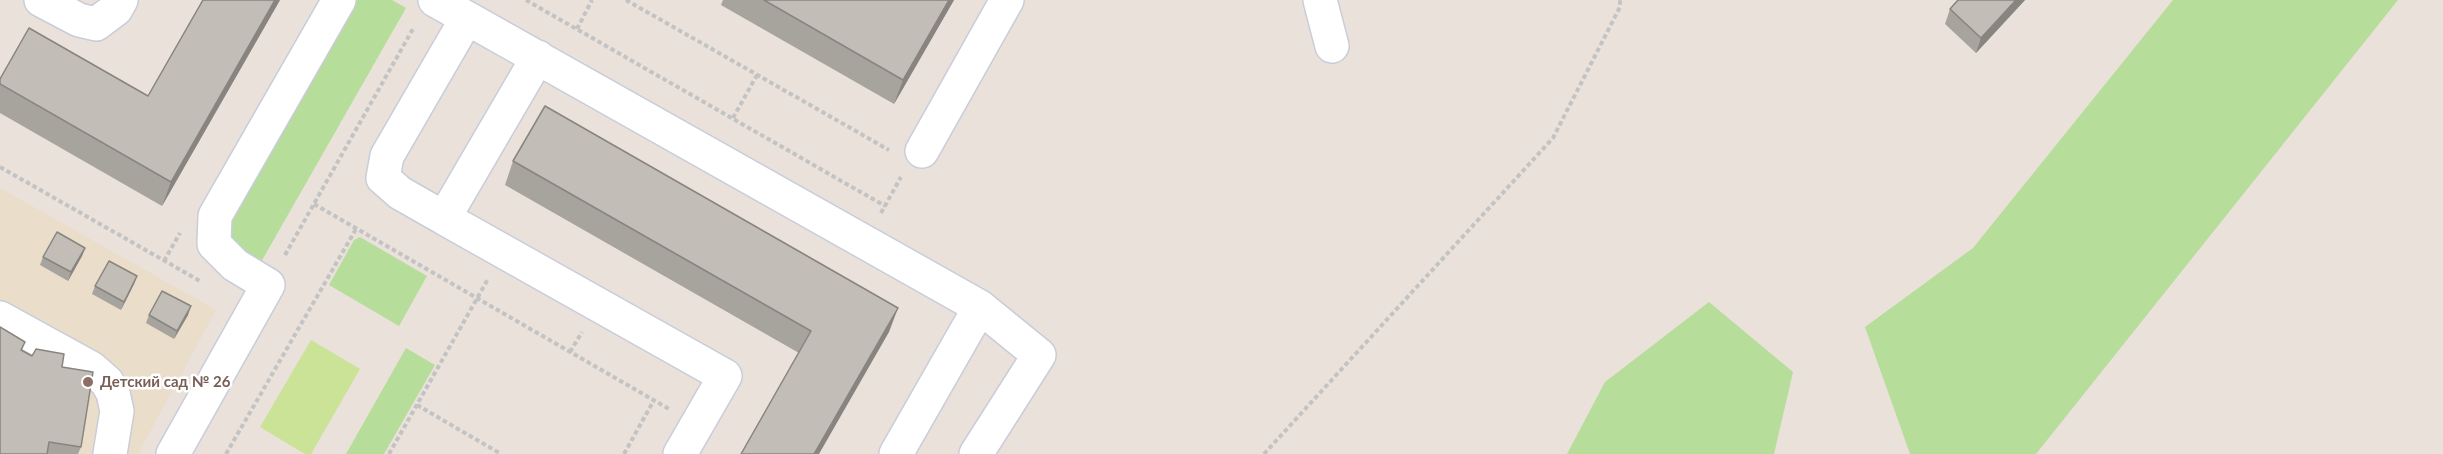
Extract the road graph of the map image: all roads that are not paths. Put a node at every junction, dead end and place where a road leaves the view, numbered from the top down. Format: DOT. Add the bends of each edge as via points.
graph roads {
  1 [pos="41,0"];
  2 [pos="121,0"];
  3 [pos="339,0"];
  4 [pos="1007,0"];
  5 [pos="1320,0"];
  6 [pos="426,10"];
  7 [pos="467,18"];
  8 [pos="1332,46"];
  9 [pos="538,57"];
  10 [pos="916,157"];
  11 [pos="444,218"];
  12 [pos="980,307"];
  13 [pos="0,318"];
  14 [pos="110,454"];
  15 [pos="173,454"];
  16 [pos="681,454"];
  17 [pos="896,454"];
  18 [pos="976,454"];
  1 -- 2 [label="lane" via="79,20 96,24 116,9"];
  3 -- 15 [label="lane" via="215,216 214,244 235,265 268,285"];
  4 -- 10 [label="lane"];
  5 -- 8 [label="lane"];
  6 -- 7 [label="lane"];
  7 -- 9 [label="lane"];
  7 -- 11 [label="lane" via="387,156 383,178 400,193"];
  9 -- 11 [label="lane"];
  9 -- 12 [label="lane"];
  11 -- 16 [label="lane" via="725,376"];
  12 -- 17 [label="lane"];
  12 -- 18 [label="lane" via="1039,355"];
  13 -- 14 [label="lane" via="91,368 108,382 117,411"];
}
